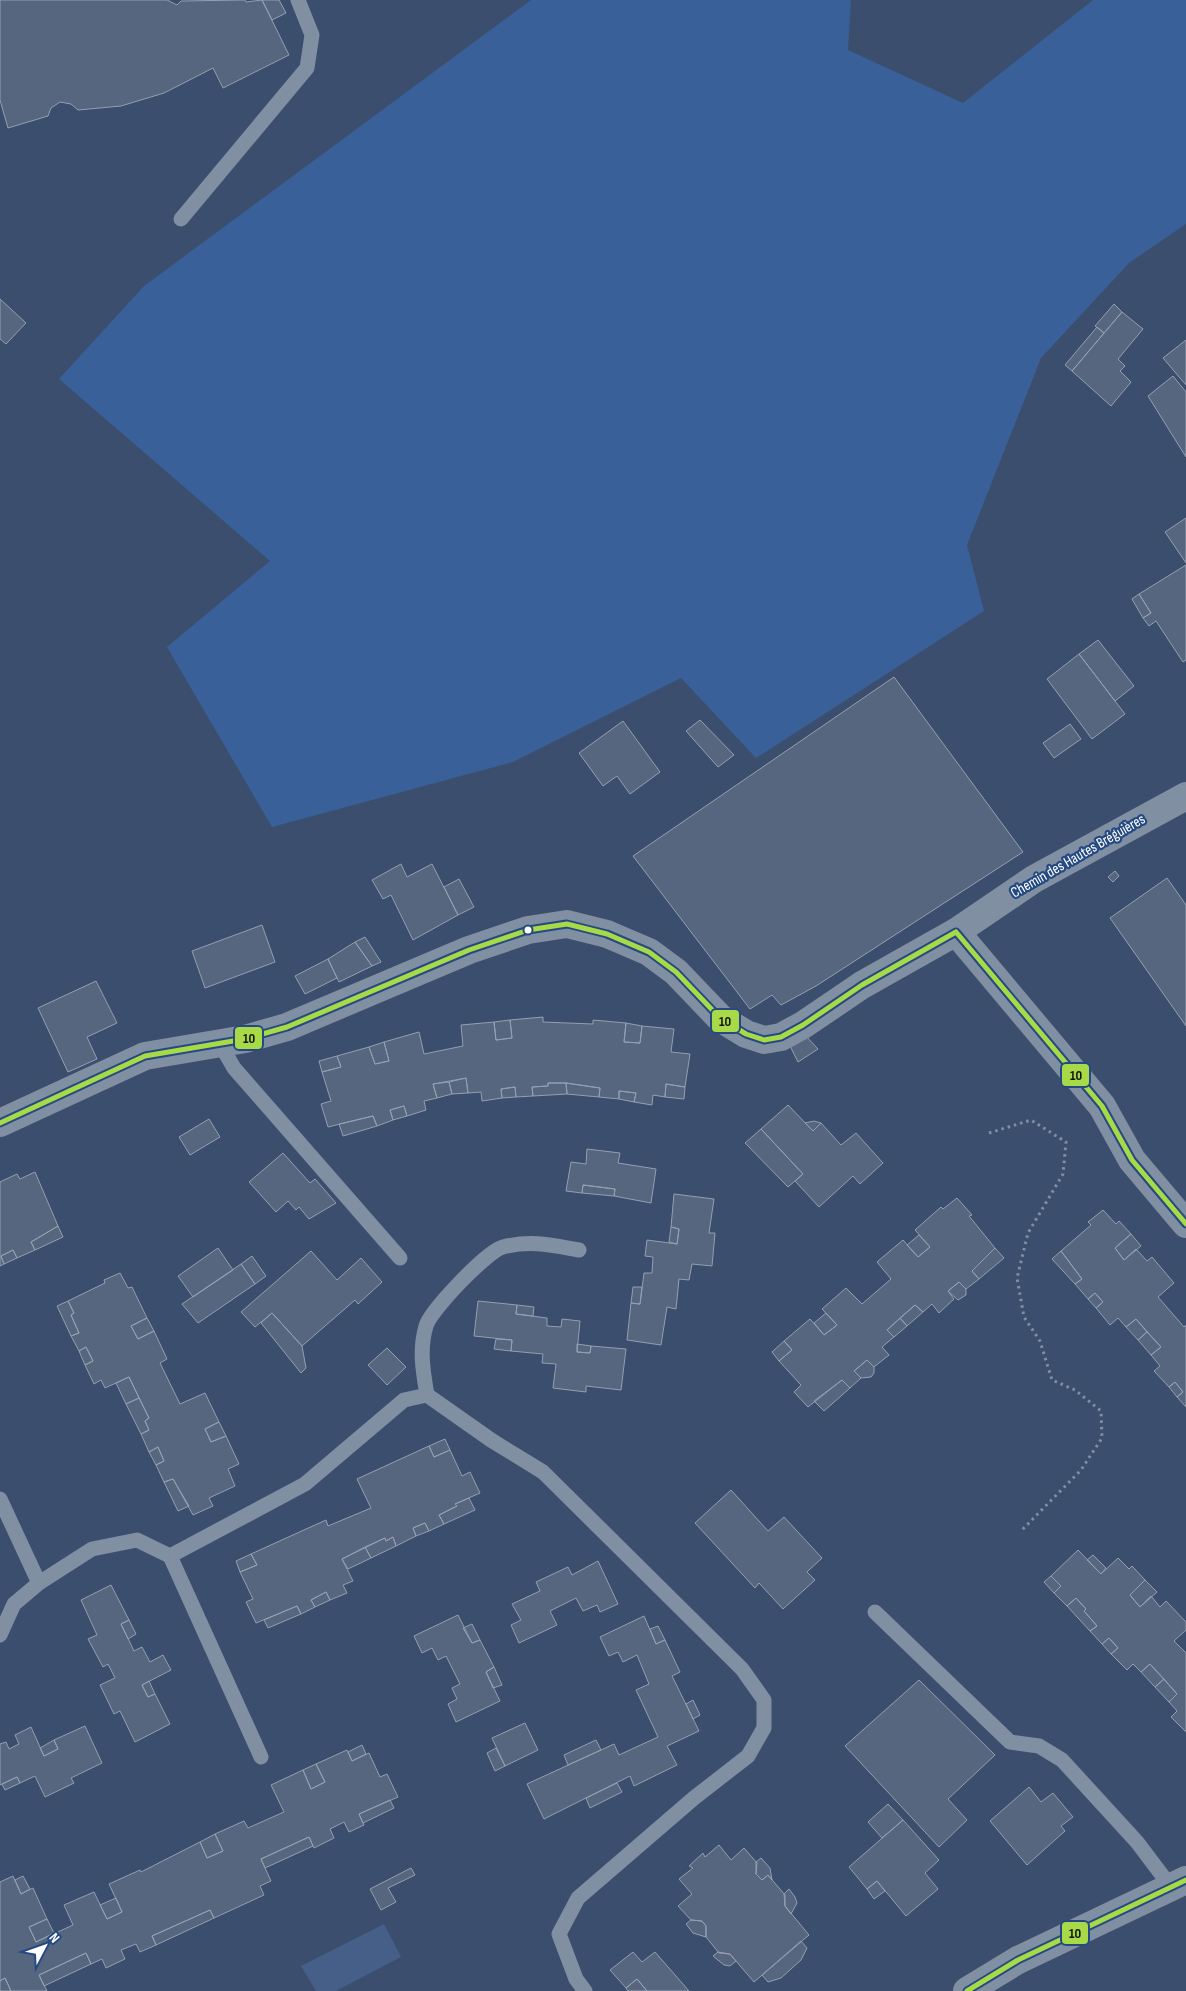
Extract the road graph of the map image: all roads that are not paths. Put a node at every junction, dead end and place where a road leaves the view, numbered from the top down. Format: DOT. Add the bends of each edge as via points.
graph roads {
  1 [pos="298,0"];
  2 [pos="181,219"];
  3 [pos="1186,796"];
  4 [pos="956,932"];
  5 [pos="219,1042"];
  6 [pos="0,1123"];
  7 [pos="1186,1224"];
  8 [pos="579,1250"];
  9 [pos="400,1258"];
  10 [pos="427,1394"];
  11 [pos="0,1499"];
  12 [pos="170,1556"];
  13 [pos="39,1583"];
  14 [pos="875,1612"];
  15 [pos="0,1635"];
  16 [pos="261,1757"];
  17 [pos="1178,1883"];
  18 [pos="585,1991"];
  19 [pos="967,1991"];
  1 -- 2 [label="lane" via="312,35 307,68"];
  3 -- 4 [label="street, Chemin des Hautes Bréguières" via="1034,879"];
  4 -- 5 [label="street, Chemin des Hautes Bréguières" via="862,985 803,1025 764,1040 746,1034 720,1018 676,972 648,952 607,934 567,924 528,930 469,950 287,1027 245,1039"];
  4 -- 7 [label="street" via="1102,1106 1132,1160"];
  5 -- 6 [label="street, Chemin des Hautes Bréguières" via="145,1056"];
  5 -- 9 [label="lane" via="234,1068"];
  8 -- 10 [label="lane" via="534,1242 500,1248 471,1270 426,1324 420,1358"];
  10 -- 12 [label="lane" via="404,1400 305,1484"];
  10 -- 18 [label="lane" via="543,1472 742,1669 764,1700 764,1728 748,1756 578,1898 558,1934 576,1979"];
  11 -- 13 [label="lane"];
  12 -- 13 [label="lane" via="136,1540 92,1549"];
  12 -- 16 [label="lane"];
  13 -- 15 [label="lane" via="14,1604"];
  14 -- 17 [label="lane" via="1010,1742 1039,1746 1062,1760"];
  17 -- 19 [label="street" via="1018,1960"];
}
